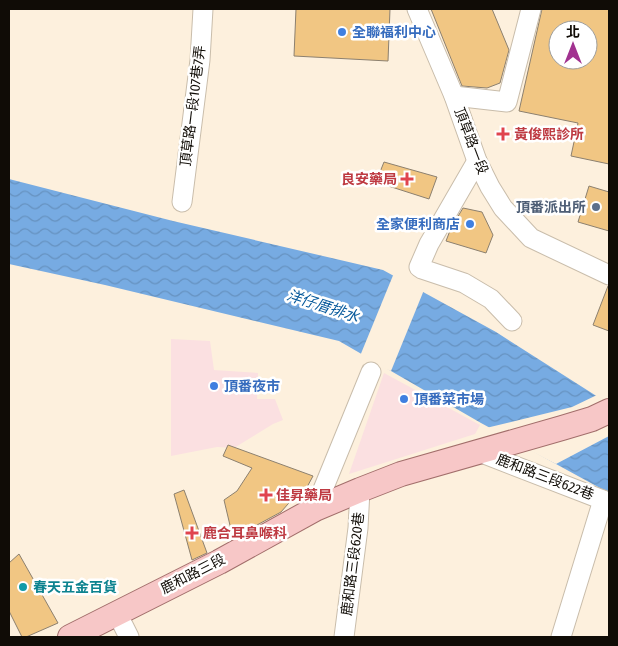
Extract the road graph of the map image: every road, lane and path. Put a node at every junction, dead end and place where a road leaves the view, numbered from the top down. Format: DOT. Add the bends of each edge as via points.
graph roads {
  1 [pos="203,9"];
  2 [pos="417,9"];
  3 [pos="532,9"];
  4 [pos="454,96"];
  5 [pos="477,161"];
  6 [pos="182,202"];
  7 [pos="609,275"];
  8 [pos="512,321"];
  9 [pos="371,372"];
  10 [pos="609,411"];
  11 [pos="479,452"];
  12 [pos="360,490"];
  13 [pos="606,502"];
  14 [pos="315,509"];
  15 [pos="117,613"];
  16 [pos="70,637"];
  17 [pos="130,637"];
  18 [pos="344,637"];
  19 [pos="561,637"];
  1 -- 6 [label="street, 頂草路一段107巷7弄" via="200,60"];
  2 -- 4 [label="street, 頂草路一段"];
  3 -- 4 [label="street" via="507,102"];
  4 -- 5 [label="street, 頂草路一段"];
  5 -- 7 [label="street, 頂草路一段" via="503,208 531,238"];
  5 -- 8 [label="street" via="419,267 464,283 491,299"];
  9 -- 14 [label="street"];
  10 -- 11 [label="main road, 鹿和路三段" via="592,419"];
  11 -- 12 [label="main road, 鹿和路三段" via="401,474"];
  11 -- 13 [label="street, 鹿和路三段622巷"];
  12 -- 14 [label="main road, 鹿和路三段"];
  12 -- 18 [label="street, 鹿和路三段620巷"];
  13 -- 19 [label="street"];
  14 -- 15 [label="main road, 鹿和路三段"];
  15 -- 16 [label="main road, 鹿和路三段"];
  15 -- 17 [label="street"];
}
